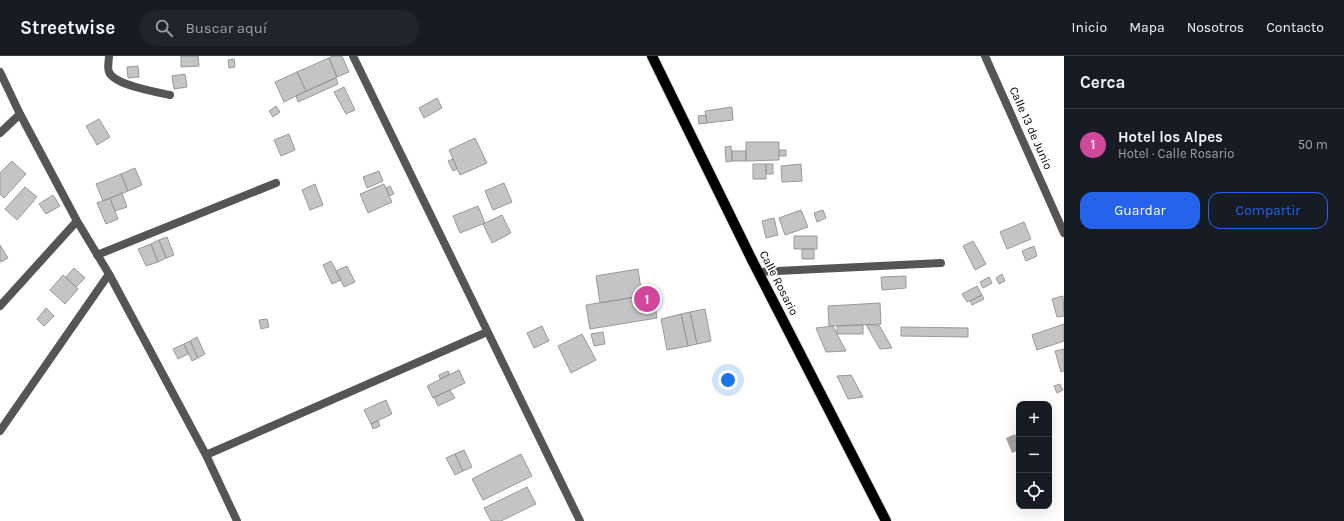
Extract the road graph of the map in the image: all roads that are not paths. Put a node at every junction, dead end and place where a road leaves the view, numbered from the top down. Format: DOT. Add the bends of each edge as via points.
graph roads {
  1 [pos="109,56"];
  2 [pos="353,56"];
  3 [pos="652,56"];
  4 [pos="985,56"];
  5 [pos="0,72"];
  6 [pos="170,95"];
  7 [pos="20,114"];
  8 [pos="0,133"];
  9 [pos="276,183"];
  10 [pos="77,221"];
  11 [pos="1064,233"];
  12 [pos="97,255"];
  13 [pos="941,262"];
  14 [pos="759,272"];
  15 [pos="109,274"];
  16 [pos="0,306"];
  17 [pos="487,332"];
  18 [pos="0,431"];
  19 [pos="206,455"];
  20 [pos="237,521"];
  21 [pos="580,521"];
  22 [pos="886,521"];
  1 -- 6 [label="street" via="109,72 119,82"];
  2 -- 17 [label="street"];
  3 -- 14 [label="main road, Calle Rosario"];
  4 -- 11 [label="street, Calle 13 de Junio"];
  5 -- 7 [label="street"];
  7 -- 8 [label="street"];
  7 -- 10 [label="street"];
  9 -- 12 [label="street"];
  10 -- 12 [label="street"];
  10 -- 16 [label="street"];
  12 -- 15 [label="street"];
  13 -- 14 [label="street"];
  14 -- 22 [label="main road, Calle Rosario"];
  15 -- 18 [label="street"];
  15 -- 19 [label="street"];
  17 -- 19 [label="street"];
  17 -- 21 [label="street"];
  19 -- 20 [label="street"];
}
